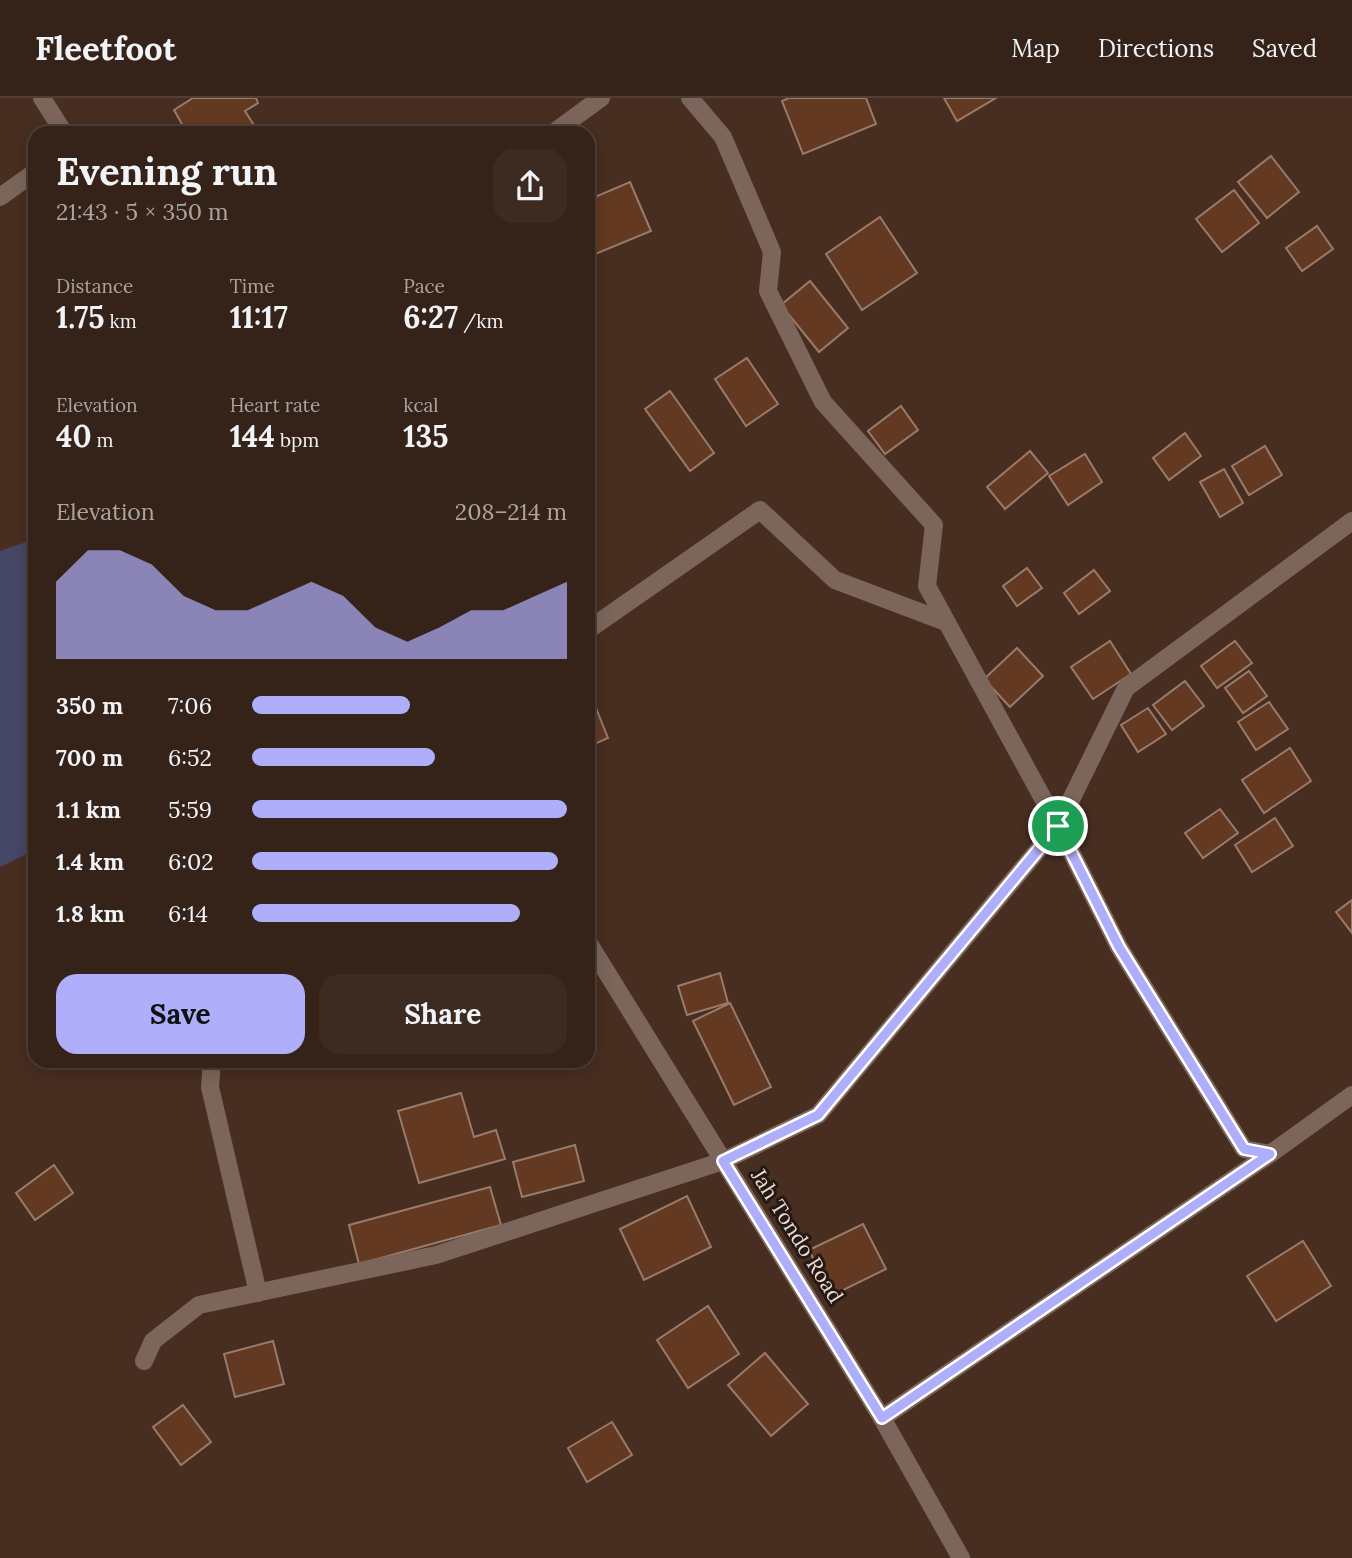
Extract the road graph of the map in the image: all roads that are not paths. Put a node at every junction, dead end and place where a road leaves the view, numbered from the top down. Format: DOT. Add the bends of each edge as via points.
graph roads {
  1 [pos="42,98"];
  2 [pos="600,98"];
  3 [pos="690,98"];
  4 [pos="60,126"];
  5 [pos="562,126"];
  6 [pos="28,177"];
  7 [pos="0,197"];
  8 [pos="1352,521"];
  9 [pos="947,622"];
  10 [pos="595,625"];
  11 [pos="1058,826"];
  12 [pos="595,953"];
  13 [pos="211,1068"];
  14 [pos="1352,1095"];
  15 [pos="1270,1154"];
  16 [pos="723,1161"];
  17 [pos="258,1293"];
  18 [pos="144,1361"];
  19 [pos="882,1418"];
  20 [pos="961,1558"];
  1 -- 4 [label="street"];
  2 -- 5 [label="street"];
  3 -- 9 [label="street" via="723,137 772,252 768,291 823,402 934,525 927,586"];
  6 -- 7 [label="street"];
  8 -- 11 [label="street" via="1126,688"];
  9 -- 10 [label="street" via="835,580 760,510"];
  9 -- 11 [label="street"];
  11 -- 15 [label="street" via="1119,947 1244,1149"];
  11 -- 16 [label="street" via="818,1115"];
  12 -- 16 [label="street, Jah Tondo Road"];
  13 -- 17 [label="street" via="210,1087"];
  14 -- 15 [label="street"];
  15 -- 19 [label="street"];
  16 -- 17 [label="street" via="436,1255"];
  16 -- 19 [label="street, Jah Tondo Road"];
  17 -- 18 [label="street" via="199,1305 153,1341"];
  19 -- 20 [label="street, Jah Tondo Road"];
}
